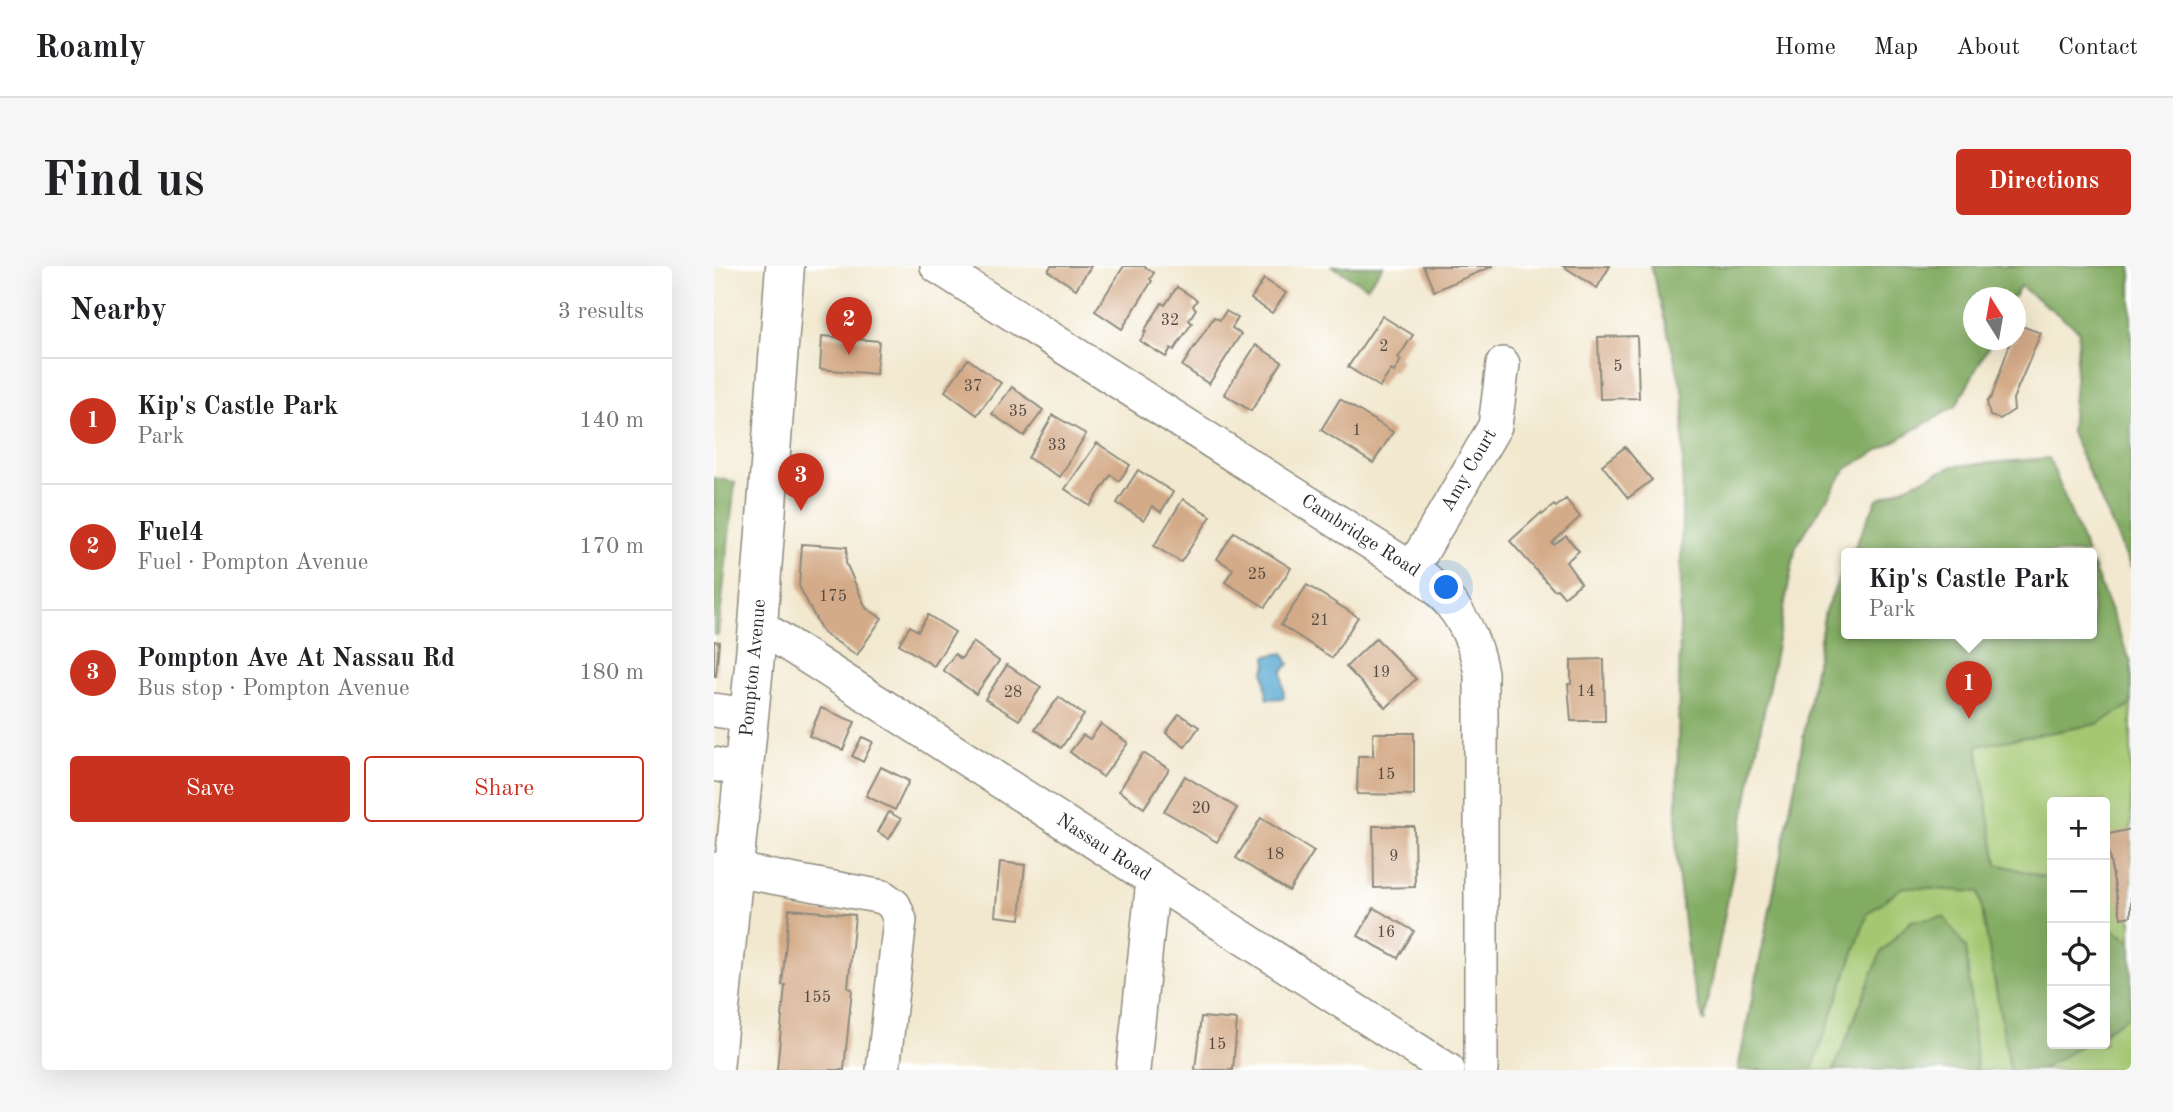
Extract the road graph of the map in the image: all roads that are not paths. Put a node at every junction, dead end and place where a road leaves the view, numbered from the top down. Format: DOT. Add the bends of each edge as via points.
graph roads {
  1 [pos="785,266"];
  2 [pos="937,266"];
  3 [pos="1503,364"];
  4 [pos="1412,569"];
  5 [pos="758,625"];
  6 [pos="732,713"];
  7 [pos="729,767"];
  8 [pos="724,869"];
  9 [pos="1153,880"];
  10 [pos="714,1070"];
  11 [pos="883,1070"];
  12 [pos="1133,1070"];
  13 [pos="1448,1070"];
  14 [pos="1481,1070"];
  1 -- 5 [label="main road, Pompton Avenue"];
  2 -- 4 [label="street, Cambridge Road"];
  3 -- 4 [label="street, Amy Court" via="1494,426"];
  4 -- 14 [label="street, Cambridge Road" via="1454,606 1472,639 1481,673"];
  5 -- 6 [label="main road, Pompton Avenue"];
  5 -- 9 [label="street, Nassau Road"];
  6 -- 7 [label="main road, Pompton Avenue"];
  7 -- 8 [label="main road, Pompton Avenue"];
  8 -- 10 [label="main road, Pompton Avenue"];
  8 -- 11 [label="street" via="883,897 894,905 900,920"];
  9 -- 12 [label="street"];
  9 -- 13 [label="street, Nassau Road"];
}
